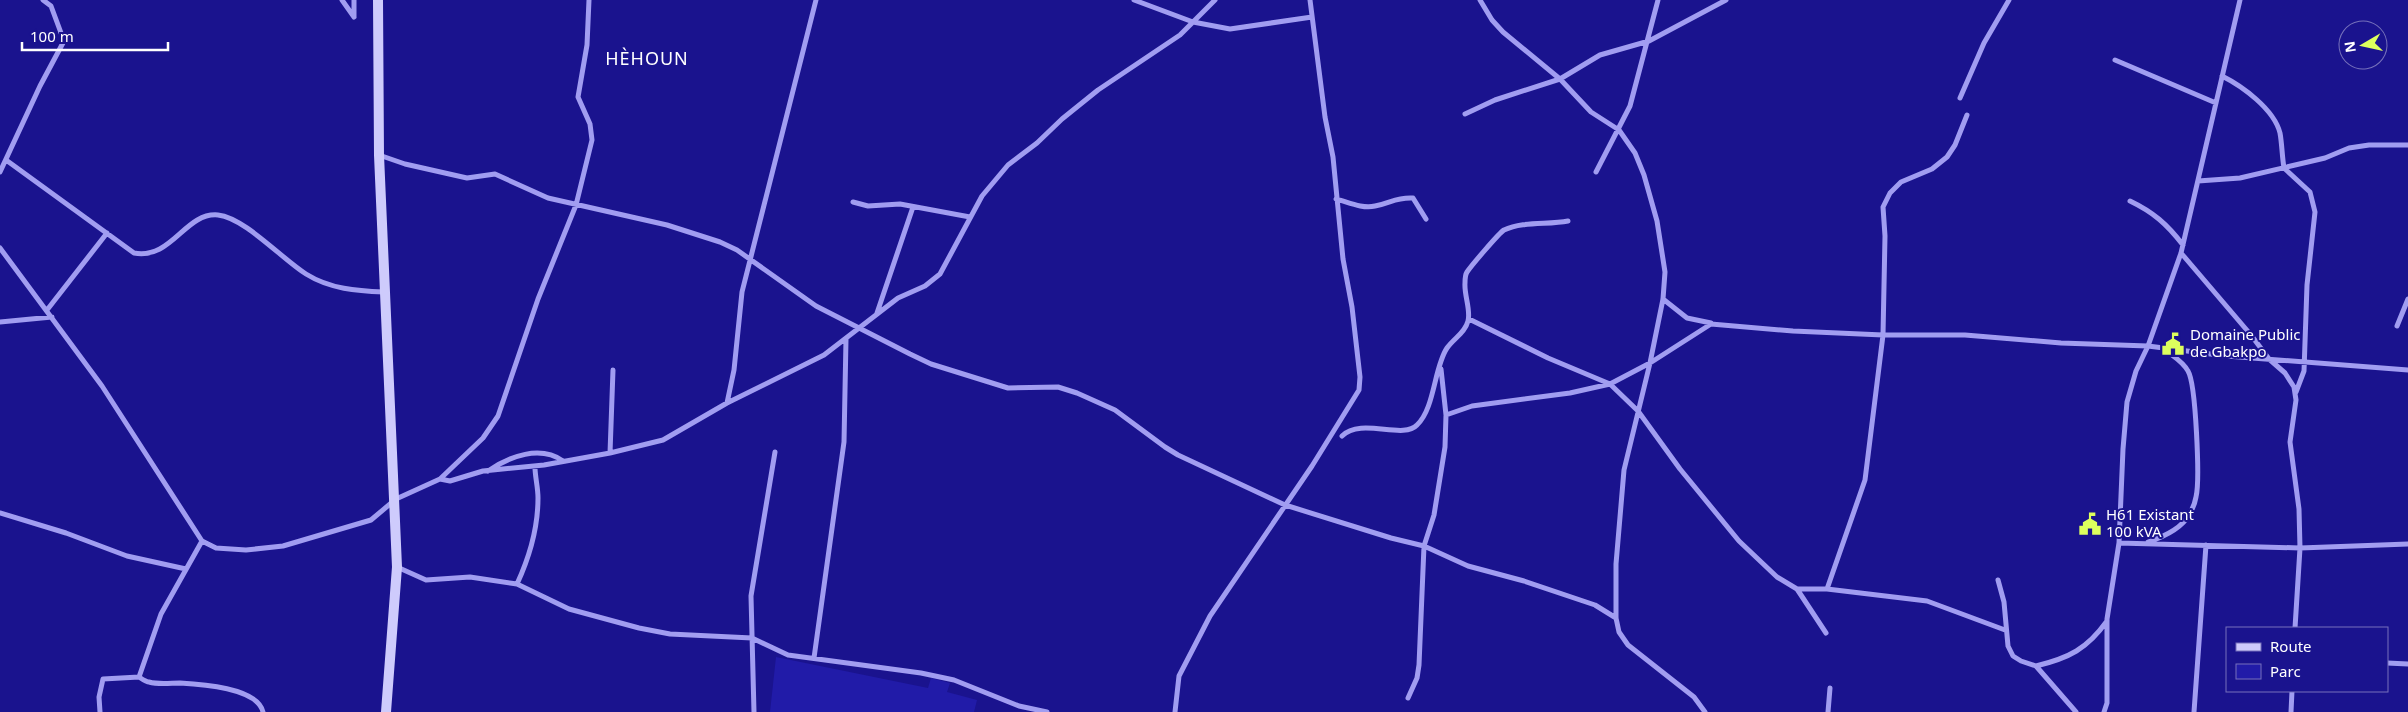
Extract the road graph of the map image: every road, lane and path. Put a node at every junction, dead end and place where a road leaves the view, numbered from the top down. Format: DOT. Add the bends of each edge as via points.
graph roads {
  1 [pos="43,0"];
  2 [pos="342,0"];
  3 [pos="354,0"];
  4 [pos="378,0"];
  5 [pos="589,0"];
  6 [pos="816,0"];
  7 [pos="1134,0"];
  8 [pos="1214,0"];
  9 [pos="1310,0"];
  10 [pos="1480,0"];
  11 [pos="1658,0"];
  12 [pos="1726,0"];
  13 [pos="2009,0"];
  14 [pos="2240,0"];
  15 [pos="1312,17"];
  16 [pos="1193,22"];
  17 [pos="1649,41"];
  18 [pos="2115,60"];
  19 [pos="2222,76"];
  20 [pos="1560,79"];
  21 [pos="1960,98"];
  22 [pos="2216,103"];
  23 [pos="1465,114"];
  24 [pos="1967,115"];
  25 [pos="1619,130"];
  26 [pos="2408,145"];
  27 [pos="379,155"];
  28 [pos="6,160"];
  29 [pos="2284,168"];
  30 [pos="0,172"];
  31 [pos="1596,172"];
  32 [pos="2198,181"];
  33 [pos="1336,199"];
  34 [pos="2130,201"];
  35 [pos="853,202"];
  36 [pos="576,205"];
  37 [pos="913,207"];
  38 [pos="970,217"];
  39 [pos="1426,219"];
  40 [pos="1568,221"];
  41 [pos="107,233"];
  42 [pos="2183,245"];
  43 [pos="0,248"];
  44 [pos="2181,253"];
  45 [pos="750,259"];
  46 [pos="384,292"];
  47 [pos="1663,299"];
  48 [pos="2408,299"];
  49 [pos="47,310"];
  50 [pos="876,314"];
  51 [pos="52,317"];
  52 [pos="1469,319"];
  53 [pos="0,322"];
  54 [pos="1711,324"];
  55 [pos="2397,326"];
  56 [pos="861,328"];
  57 [pos="1883,335"];
  58 [pos="846,339"];
  59 [pos="2148,346"];
  60 [pos="2162,348"];
  61 [pos="2269,359"];
  62 [pos="1650,363"];
  63 [pos="2304,363"];
  64 [pos="1441,366"];
  65 [pos="613,370"];
  66 [pos="2408,370"];
  67 [pos="1610,384"];
  68 [pos="2296,393"];
  69 [pos="727,403"];
  70 [pos="1638,412"];
  71 [pos="1446,415"];
  72 [pos="1342,436"];
  73 [pos="775,452"];
  74 [pos="610,453"];
  75 [pos="563,461"];
  76 [pos="535,467"];
  77 [pos="488,471"];
  78 [pos="440,479"];
  79 [pos="396,499"];
  80 [pos="1285,505"];
  81 [pos="0,513"];
  82 [pos="202,541"];
  83 [pos="2119,543"];
  84 [pos="2143,543"];
  85 [pos="2408,544"];
  86 [pos="2206,545"];
  87 [pos="1424,546"];
  88 [pos="2300,548"];
  89 [pos="397,567"];
  90 [pos="186,569"];
  91 [pos="1998,580"];
  92 [pos="517,584"];
  93 [pos="1797,589"];
  94 [pos="1827,589"];
  95 [pos="1616,618"];
  96 [pos="2107,620"];
  97 [pos="2295,627"];
  98 [pos="2005,630"];
  99 [pos="1826,633"];
  100 [pos="752,638"];
  101 [pos="814,658"];
  102 [pos="2388,663"];
  103 [pos="2408,664"];
  104 [pos="2036,666"];
  105 [pos="139,677"];
  106 [pos="1830,688"];
  107 [pos="2292,692"];
  108 [pos="1408,698"];
  109 [pos="100,712"];
  110 [pos="263,712"];
  111 [pos="386,712"];
  112 [pos="754,712"];
  113 [pos="1047,712"];
  114 [pos="1175,712"];
  115 [pos="1705,712"];
  116 [pos="1828,712"];
  117 [pos="2076,712"];
  118 [pos="2104,712"];
  119 [pos="2194,712"];
  120 [pos="2291,712"];
  1 -- 28 [label="street" via="51,6 64,41"];
  2 -- 3 [label="street" via="354,17"];
  4 -- 27 [label="main road"];
  5 -- 36 [label="street" via="587,45 578,97 590,124 592,140"];
  6 -- 45 [label="street"];
  7 -- 16 [label="street"];
  8 -- 16 [label="street"];
  9 -- 15 [label="street"];
  10 -- 20 [label="street" via="1503,32"];
  11 -- 17 [label="street"];
  12 -- 17 [label="street"];
  13 -- 21 [label="street" via="1984,43"];
  14 -- 19 [label="street"];
  15 -- 16 [label="street" via="1230,29"];
  15 -- 33 [label="street" via="1333,157"];
  16 -- 38 [label="street" via="1180,36 1098,90 1008,165 982,196"];
  17 -- 20 [label="street" via="1600,55"];
  17 -- 25 [label="street" via="1630,106"];
  18 -- 22 [label="street"];
  19 -- 22 [label="street"];
  19 -- 29 [label="street" via="2248,92 2271,117 2279,131"];
  20 -- 23 [label="street" via="1501,98"];
  20 -- 25 [label="street" via="1590,112"];
  22 -- 32 [label="street"];
  24 -- 57 [label="street" via="1955,145 1946,157 1932,169 1901,182 1883,206"];
  25 -- 31 [label="street"];
  25 -- 47 [label="street" via="1635,153 1657,221 1665,272"];
  26 -- 29 [label="street" via="2369,144"];
  27 -- 36 [label="street" via="467,178 496,174 548,198"];
  27 -- 46 [label="main road"];
  28 -- 30 [label="street"];
  28 -- 41 [label="street"];
  29 -- 32 [label="street" via="2240,178"];
  29 -- 63 [label="street" via="2310,192 2315,212"];
  32 -- 42 [label="street"];
  33 -- 39 [label="street" via="1365,207 1400,197 1413,198"];
  33 -- 80 [label="street" via="1352,307 1359,390"];
  34 -- 42 [label="street" via="2168,225"];
  35 -- 37 [label="street" via="868,206 892,204"];
  36 -- 45 [label="street" via="667,225 720,242"];
  36 -- 78 [label="street" via="538,299 498,416 483,438"];
  37 -- 38 [label="street"];
  37 -- 50 [label="street"];
  38 -- 50 [label="street" via="940,274"];
  40 -- 52 [label="street" via="1520,225 1498,234 1466,273"];
  41 -- 46 [label="street" via="134,253 145,255 164,248 196,222 219,215 249,230 280,256 327,284"];
  41 -- 49 [label="street"];
  42 -- 44 [label="street"];
  43 -- 49 [label="street"];
  44 -- 59 [label="street"];
  44 -- 61 [label="street"];
  45 -- 56 [label="street" via="816,306"];
  45 -- 69 [label="street" via="742,292 734,370"];
  46 -- 79 [label="main road"];
  47 -- 54 [label="street" via="1687,318"];
  47 -- 62 [label="street"];
  48 -- 55 [label="street"];
  49 -- 51 [label="street"];
  50 -- 56 [label="street"];
  51 -- 53 [label="street"];
  51 -- 82 [label="street" via="102,386"];
  52 -- 64 [label="street" via="1447,348"];
  52 -- 67 [label="street"];
  54 -- 57 [label="street"];
  54 -- 62 [label="street"];
  56 -- 58 [label="street"];
  56 -- 80 [label="street" via="931,364 1008,388 1058,387 1077,393 1115,410 1165,448"];
  57 -- 59 [label="street" via="1965,335"];
  57 -- 94 [label="street" via="1865,480"];
  58 -- 69 [label="street" via="815,360"];
  58 -- 101 [label="street" via="844,442"];
  59 -- 60 [label="street"];
  59 -- 83 [label="street" via="2127,402"];
  60 -- 61 [label="street"];
  60 -- 84 [label="street" via="2187,368 2192,380 2197,496 2185,522 2165,535"];
  61 -- 63 [label="street"];
  61 -- 68 [label="street" via="2289,378"];
  62 -- 67 [label="street"];
  62 -- 70 [label="street"];
  63 -- 66 [label="street"];
  63 -- 68 [label="street"];
  64 -- 71 [label="street"];
  64 -- 72 [label="street" via="1416,427 1405,430 1353,428"];
  65 -- 74 [label="street"];
  67 -- 70 [label="street"];
  67 -- 71 [label="street" via="1570,393 1472,406"];
  68 -- 88 [label="street" via="2290,442 2299,509"];
  69 -- 74 [label="street" via="663,440"];
  70 -- 93 [label="street" via="1739,541 1777,577"];
  70 -- 95 [label="street" via="1623,477 1616,564"];
  71 -- 87 [label="street" via="1442,470 1434,515"];
  73 -- 100 [label="street" via="752,596"];
  74 -- 75 [label="street"];
  75 -- 76 [label="street"];
  75 -- 77 [label="street" via="554,454 538,452 506,460"];
  76 -- 77 [label="street"];
  76 -- 92 [label="street" via="538,497 535,524"];
  77 -- 78 [label="street" via="450,481"];
  78 -- 79 [label="street"];
  79 -- 82 [label="street" via="371,520 283,546 246,550 216,548"];
  79 -- 89 [label="main road"];
  80 -- 87 [label="street"];
  80 -- 114 [label="street" via="1210,616 1179,676"];
  81 -- 90 [label="street" via="126,556"];
  82 -- 90 [label="street"];
  83 -- 84 [label="street"];
  83 -- 96 [label="street"];
  84 -- 86 [label="street"];
  85 -- 88 [label="street"];
  86 -- 88 [label="street"];
  86 -- 119 [label="street"];
  87 -- 95 [label="street" via="1468,566 1596,605"];
  87 -- 108 [label="street" via="1419,665"];
  88 -- 97 [label="street"];
  89 -- 92 [label="street" via="426,580 470,577"];
  89 -- 111 [label="main road"];
  90 -- 105 [label="street" via="161,614"];
  91 -- 98 [label="street" via="2004,602"];
  92 -- 100 [label="street" via="569,610 639,628 670,634"];
  93 -- 94 [label="street"];
  93 -- 99 [label="street"];
  94 -- 98 [label="street" via="1927,601"];
  95 -- 115 [label="street" via="1619,632 1628,645 1694,697"];
  96 -- 104 [label="street" via="2094,639 2078,651"];
  96 -- 118 [label="street" via="2107,703"];
  98 -- 104 [label="street" via="2013,656"];
  100 -- 101 [label="street" via="788,654"];
  100 -- 112 [label="street"];
  101 -- 113 [label="street" via="954,680 1019,706"];
  102 -- 103 [label="street"];
  104 -- 117 [label="street"];
  105 -- 109 [label="street" via="103,680"];
  105 -- 110 [label="street" via="149,682 220,688 256,700 262,705"];
  106 -- 116 [label="street"];
  107 -- 120 [label="street"];
}
